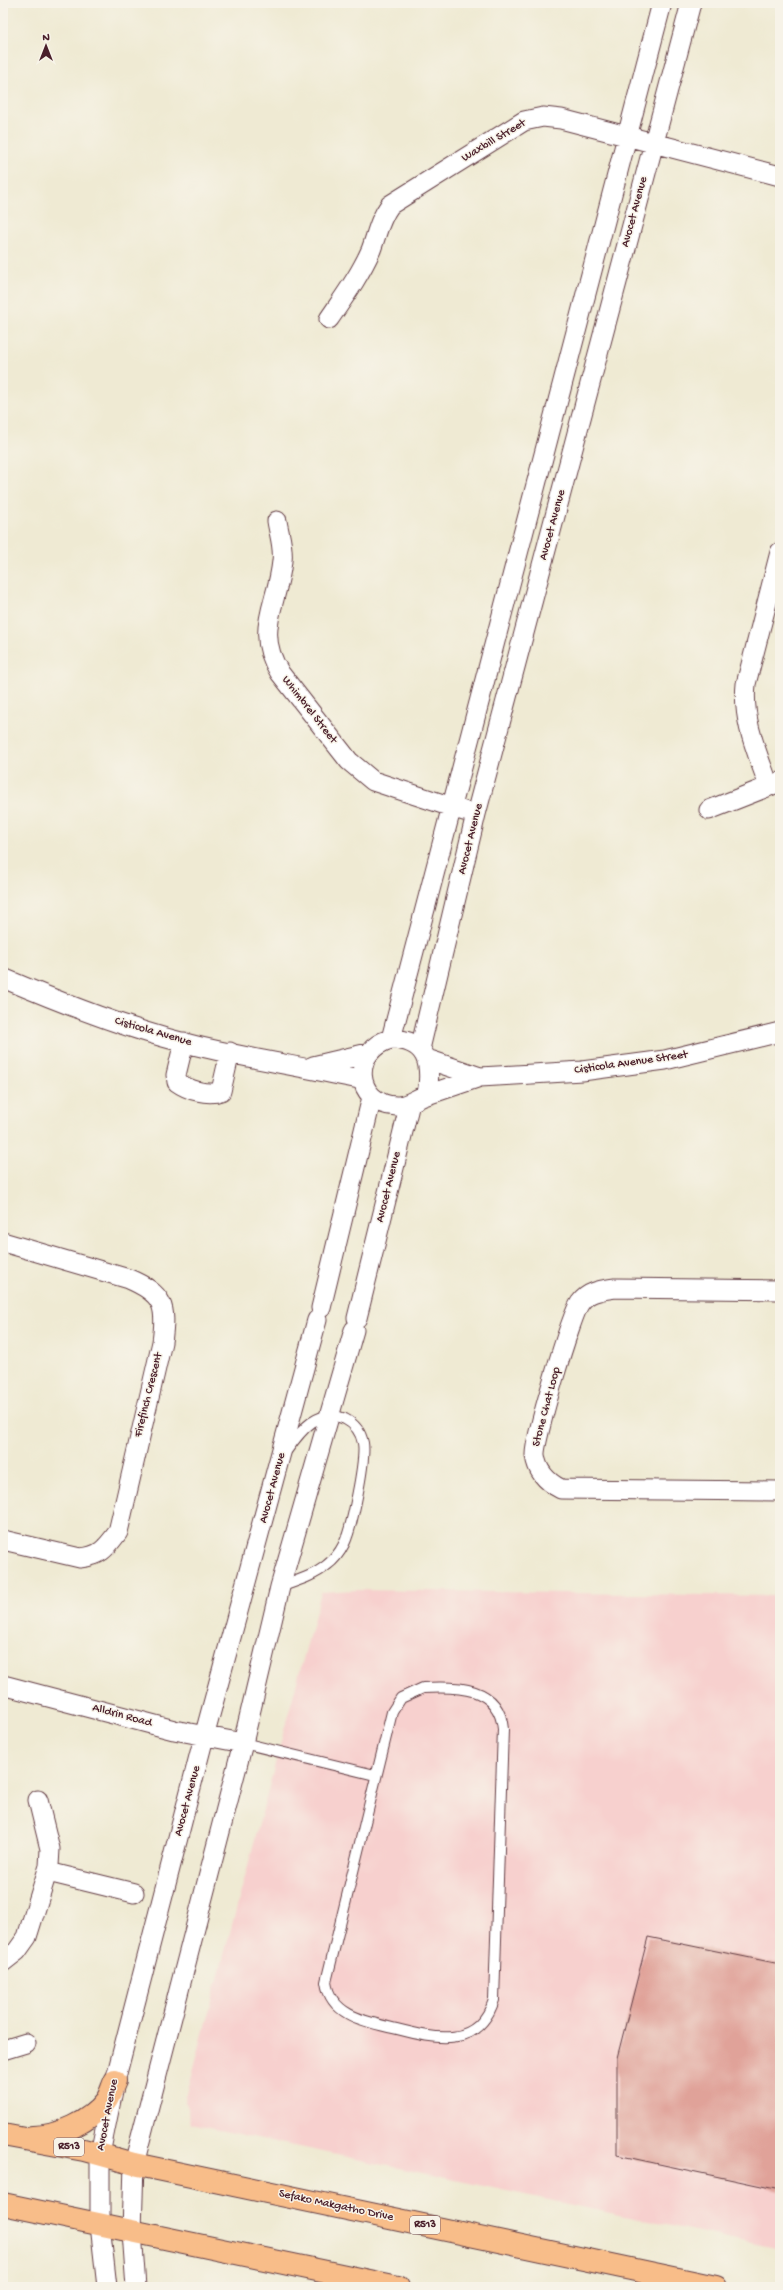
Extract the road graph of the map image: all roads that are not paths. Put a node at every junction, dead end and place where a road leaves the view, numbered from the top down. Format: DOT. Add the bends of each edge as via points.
graph roads {
  1 [pos="662,3"];
  2 [pos="691,3"];
  3 [pos="628,136"];
  4 [pos="653,143"];
  5 [pos="780,176"];
  6 [pos="329,319"];
  7 [pos="277,521"];
  8 [pos="780,552"];
  9 [pos="775,784"];
  10 [pos="452,808"];
  11 [pos="709,810"];
  12 [pos="476,814"];
  13 [pos="3,978"];
  14 [pos="780,1032"];
  15 [pos="391,1039"];
  16 [pos="184,1042"];
  17 [pos="230,1052"];
  18 [pos="368,1053"];
  19 [pos="424,1054"];
  20 [pos="308,1067"];
  21 [pos="480,1077"];
  22 [pos="363,1080"];
  23 [pos="427,1095"];
  24 [pos="372,1097"];
  25 [pos="410,1103"];
  26 [pos="3,1242"];
  27 [pos="780,1290"];
  28 [pos="328,1415"];
  29 [pos="281,1459"];
  30 [pos="780,1491"];
  31 [pos="3,1540"];
  32 [pos="280,1587"];
  33 [pos="3,1685"];
  34 [pos="204,1737"];
  35 [pos="243,1743"];
  36 [pos="375,1775"];
  37 [pos="38,1800"];
  38 [pos="48,1872"];
  39 [pos="134,1893"];
  40 [pos="3,1962"];
  41 [pos="26,2043"];
  42 [pos="3,2050"];
  43 [pos="115,2081"];
  44 [pos="3,2135"];
  45 [pos="100,2154"];
  46 [pos="134,2164"];
  47 [pos="3,2204"];
  48 [pos="100,2225"];
  49 [pos="132,2232"];
  50 [pos="108,2287"];
  51 [pos="136,2287"];
  52 [pos="398,2287"];
  53 [pos="716,2287"];
  1 -- 3 [label="street"];
  2 -- 4 [label="street, Avocet Avenue"];
  3 -- 4 [label="street, Waxbill Street"];
  3 -- 6 [label="street, Waxbill Street" via="543,117 524,121 508,130 390,205 380,220 371,250 355,281"];
  3 -- 10 [label="street"];
  4 -- 5 [label="street, Waxbill Street"];
  4 -- 12 [label="street, Avocet Avenue"];
  7 -- 10 [label="street, Whimbrel Street" via="283,560 267,636 274,664 361,773 373,781"];
  8 -- 9 [label="street" via="744,700 748,726"];
  9 -- 11 [label="street"];
  10 -- 12 [label="street, Whimbrel Street"];
  10 -- 15 [label="street"];
  12 -- 19 [label="street, Avocet Avenue"];
  13 -- 16 [label="street, Cisticola Avenue" via="146,1032"];
  14 -- 21 [label="street, Cisticola Avenue Street" via="665,1060 582,1071"];
  15 -- 18 [label="street" via="382,1041"];
  15 -- 19 [label="street" via="412,1043"];
  16 -- 17 [label="street, Cisticola Avenue"];
  16 -- 17 [label="street" via="176,1075 177,1082 210,1094 221,1091"];
  17 -- 20 [label="street, Cisticola Avenue"];
  18 -- 20 [label="street, Cisticola Avenue"];
  18 -- 22 [label="street" via="363,1066"];
  19 -- 21 [label="street, Cisticola Avenue Street"];
  19 -- 23 [label="street" via="430,1078"];
  20 -- 22 [label="street, Cisticola Avenue"];
  21 -- 23 [label="street, Cisticola Avenue Street"];
  22 -- 24 [label="street"];
  23 -- 25 [label="street"];
  24 -- 25 [label="street" via="384,1104 397,1106"];
  24 -- 29 [label="street, Avocet Avenue"];
  25 -- 28 [label="street, Avocet Avenue" via="356,1324"];
  26 -- 31 [label="street, Firefinch Crescent" via="129,1279 148,1287 164,1306 165,1323 118,1532 109,1544 93,1556 80,1558"];
  27 -- 30 [label="street, Stone Chat Loop" via="615,1288 600,1290 587,1296 579,1303 571,1323 538,1434 535,1454 543,1477 561,1489"];
  28 -- 29 [label="lane" via="303,1429"];
  28 -- 32 [label="street, Avocet Avenue"];
  28 -- 32 [label="lane" via="351,1422 360,1434 363,1445 362,1468 346,1540 327,1566"];
  29 -- 34 [label="street, Avocet Avenue"];
  32 -- 35 [label="street, Avocet Avenue"];
  33 -- 34 [label="street, Alldrin Road"];
  34 -- 35 [label="street, Alldrin Road"];
  34 -- 43 [label="street, Avocet Avenue"];
  35 -- 36 [label="lane"];
  35 -- 46 [label="street, Avocet Avenue"];
  36 -- 36 [label="lane" via="392,1712 397,1702 409,1693 428,1688 469,1690 488,1698 499,1711 503,1728 496,1986 492,2006 486,2018 462,2035 429,2038 366,2022 345,2012 328,1994 328,1969"];
  37 -- 38 [label="street" via="50,1849"];
  38 -- 39 [label="street"];
  38 -- 40 [label="street" via="27,1937 17,1951"];
  41 -- 42 [label="street"];
  43 -- 44 [label="main road" via="107,2100 78,2123 35,2137"];
  43 -- 45 [label="street, Avocet Avenue"];
  44 -- 45 [label="main road, Sefako Makgatho Drive / R513"];
  45 -- 46 [label="main road, Sefako Makgatho Drive / R513"];
  45 -- 48 [label="street, Avocet Avenue"];
  46 -- 49 [label="street, Avocet Avenue"];
  46 -- 53 [label="main road, Sefako Makgatho Drive / R513"];
  47 -- 48 [label="main road"];
  48 -- 49 [label="main road"];
  48 -- 50 [label="street, Avocet Avenue"];
  49 -- 51 [label="street, Avocet Avenue"];
  49 -- 52 [label="main road"];
}
